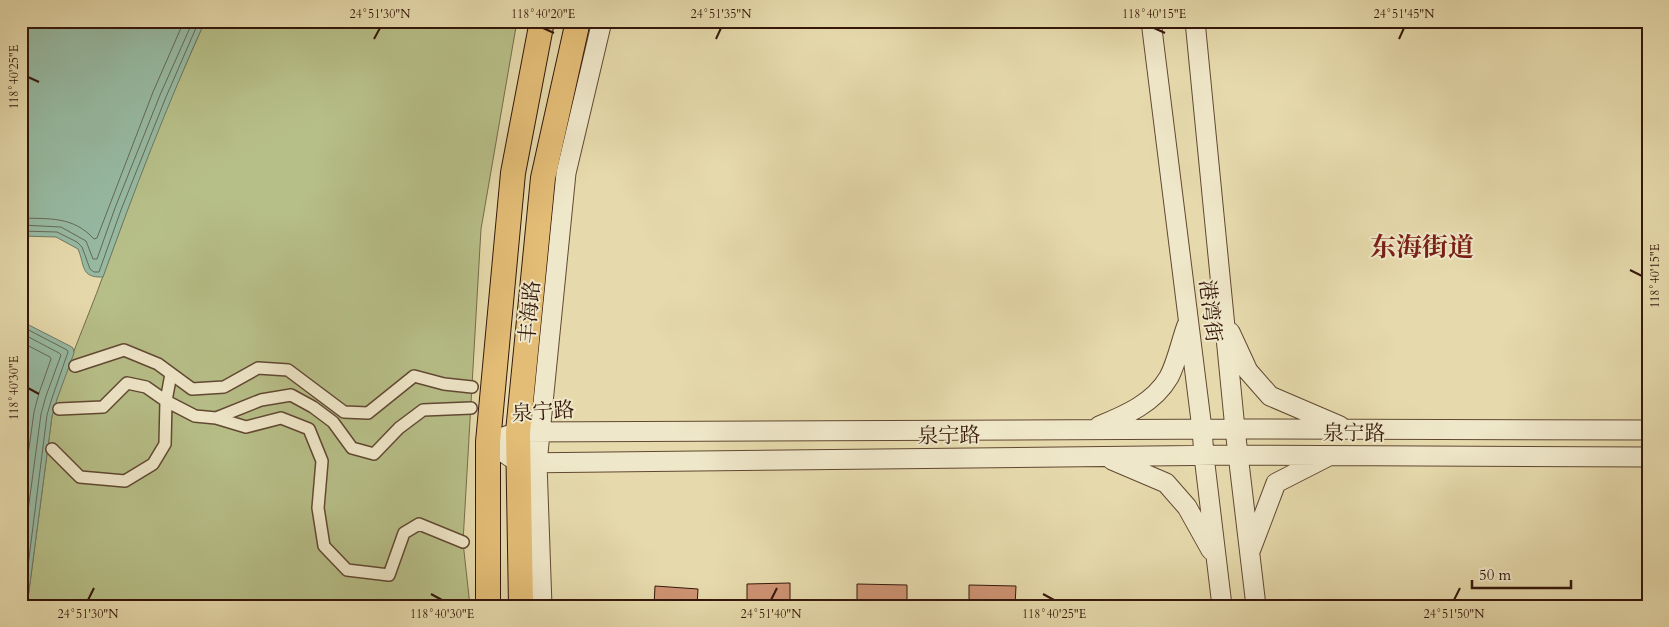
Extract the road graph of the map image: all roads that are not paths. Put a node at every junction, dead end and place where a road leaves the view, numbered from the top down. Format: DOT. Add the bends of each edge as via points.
graph roads {
  1 [pos="542,21"];
  2 [pos="578,21"];
  3 [pos="602,21"];
  4 [pos="1151,21"];
  5 [pos="1195,21"];
  6 [pos="1224,320"];
  7 [pos="1189,321"];
  8 [pos="75,366"];
  9 [pos="171,374"];
  10 [pos="472,387"];
  11 [pos="166,401"];
  12 [pos="471,408"];
  13 [pos="59,409"];
  14 [pos="216,418"];
  15 [pos="1202,429"];
  16 [pos="1235,429"];
  17 [pos="1089,430"];
  18 [pos="1348,430"];
  19 [pos="1648,430"];
  20 [pos="529,432"];
  21 [pos="488,442"];
  22 [pos="52,449"];
  23 [pos="1204,456"];
  24 [pos="1237,456"];
  25 [pos="1330,456"];
  26 [pos="1104,457"];
  27 [pos="1648,457"];
  28 [pos="528,463"];
  29 [pos="463,542"];
  30 [pos="1250,552"];
  31 [pos="1216,559"];
  32 [pos="488,606"];
  33 [pos="521,606"];
  34 [pos="542,606"];
  35 [pos="1222,606"];
  36 [pos="1256,606"];
  1 -- 21 [label="main road, 丰海路" via="513,173"];
  2 -- 20 [label="main road, 丰海路" via="543,178"];
  3 -- 20 [label="street" via="566,172"];
  4 -- 7 [label="street, 港湾街"];
  5 -- 6 [label="street, 港湾街"];
  6 -- 16 [label="street, 港湾街"];
  6 -- 18 [label="street" via="1248,372 1270,396"];
  7 -- 15 [label="street, 港湾街"];
  7 -- 17 [label="street" via="1168,377 1153,396 1128,414"];
  8 -- 9 [label="street" via="124,350 158,364"];
  9 -- 10 [label="street" via="192,389 224,387 258,368 288,370 344,412 368,413 414,376"];
  9 -- 11 [label="street"];
  11 -- 13 [label="street" via="146,387 127,383 103,407"];
  11 -- 14 [label="street" via="195,416"];
  11 -- 22 [label="street" via="164,444 153,464 125,481 80,477"];
  12 -- 14 [label="street" via="423,410 399,428 374,454 352,448 333,422 291,396 261,400"];
  14 -- 29 [label="street" via="246,427 281,418 310,428 322,460 318,508 324,546 347,570 389,575 404,533 419,524"];
  15 -- 16 [label="street, 泉宁路"];
  15 -- 17 [label="street, 泉宁路"];
  15 -- 23 [label="street, 港湾街"];
  16 -- 18 [label="street, 泉宁路"];
  16 -- 24 [label="street, 港湾街"];
  17 -- 20 [label="street, 泉宁路"];
  18 -- 19 [label="street, 泉宁路"];
  20 -- 21 [label="street, 泉宁路"];
  20 -- 28 [label="main road, 丰海路"];
  21 -- 28 [label="street, 泉宁路"];
  21 -- 32 [label="main road, 丰海路"];
  23 -- 24 [label="street, 泉宁路"];
  23 -- 26 [label="street, 泉宁路"];
  23 -- 31 [label="street, 港湾街"];
  24 -- 25 [label="street, 泉宁路"];
  24 -- 30 [label="street, 港湾街"];
  25 -- 27 [label="street, 泉宁路"];
  25 -- 30 [label="street" via="1276,483"];
  26 -- 28 [label="street, 泉宁路"];
  26 -- 31 [label="street" via="1166,483 1187,507"];
  28 -- 33 [label="main road, 丰海路"];
  28 -- 34 [label="street"];
  30 -- 36 [label="street, 港湾街"];
  31 -- 35 [label="street, 港湾街"];
}
